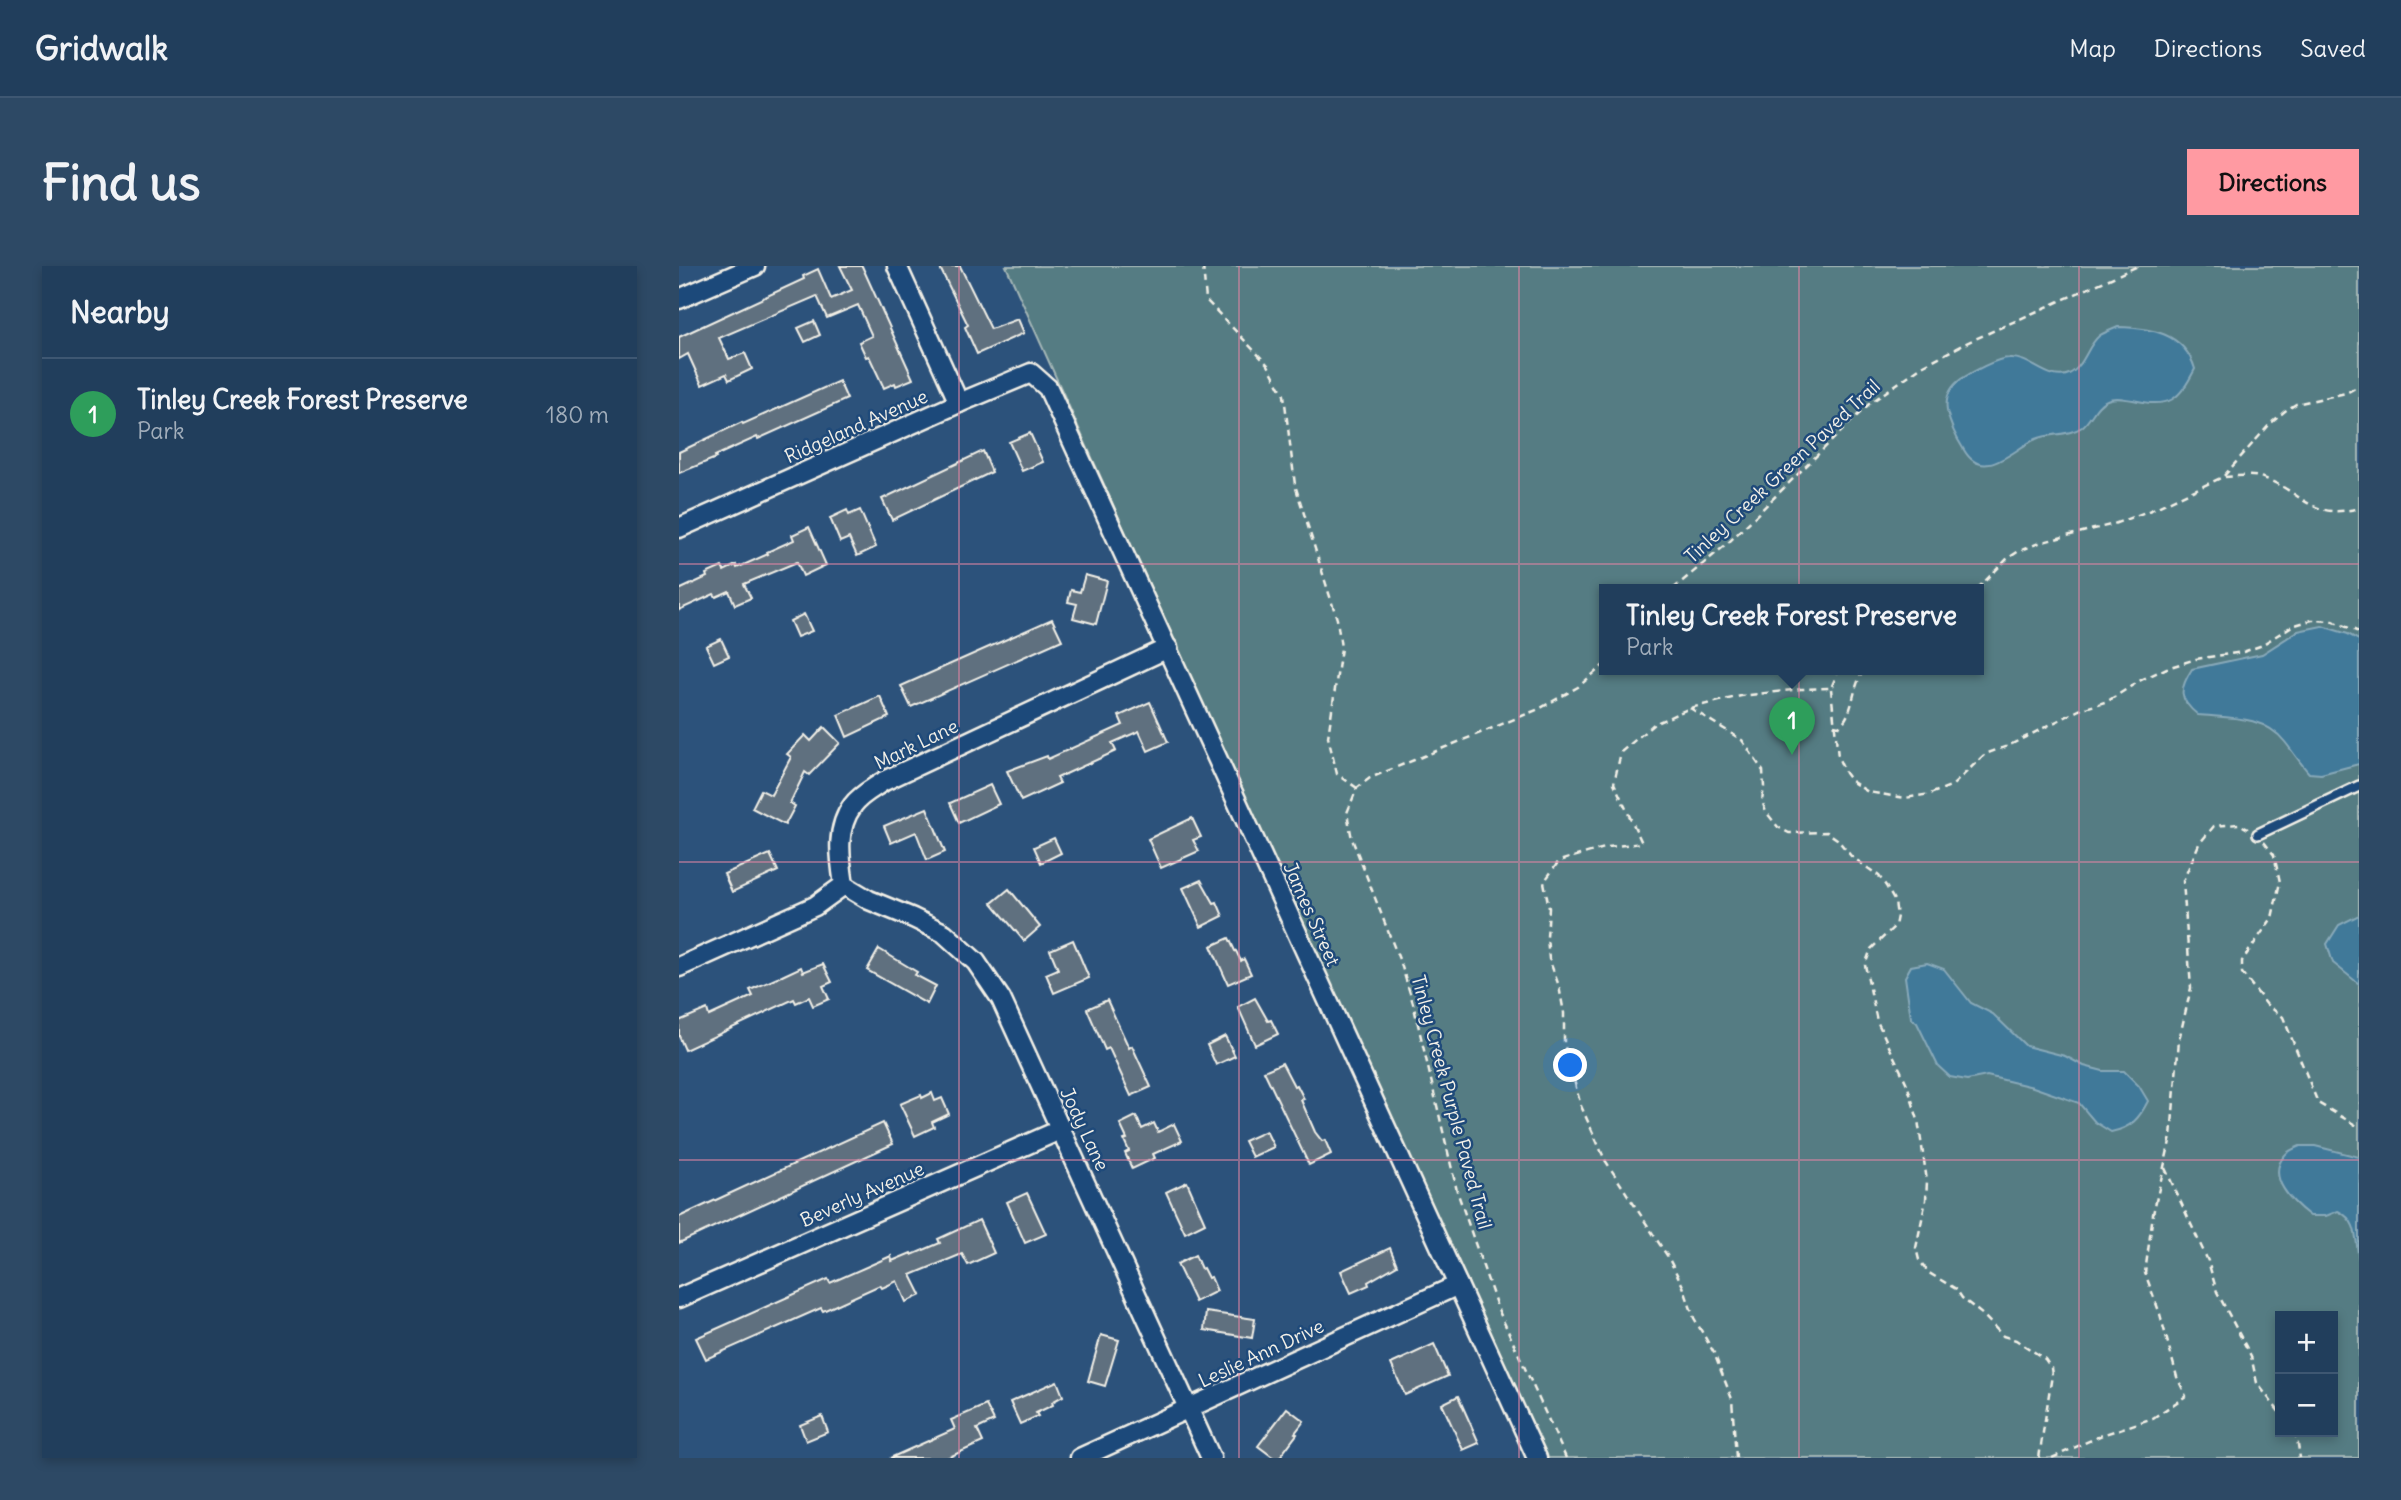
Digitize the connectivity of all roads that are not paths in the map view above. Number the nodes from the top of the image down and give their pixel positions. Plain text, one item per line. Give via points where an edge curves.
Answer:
1 (755, 266) edge
2 (897, 266) edge
3 (679, 299) edge
4 (1048, 388) joint
5 (959, 403) junction
6 (679, 528) edge
7 (1168, 648) junction
8 (2359, 786) edge
9 (2257, 834) road end
10 (844, 885) junction
11 (679, 968) edge
12 (1062, 1129) junction
13 (1458, 1285) junction
14 (679, 1298) edge
15 (1189, 1409) junction
16 (1080, 1458) edge
17 (1211, 1458) edge
18 (1537, 1458) edge

1 - 3 street
2 - 5 street
4 - 5 street, Ridgeland Avenue via 1031,373
4 - 7 street, James Street
5 - 6 street, Ridgeland Avenue
7 - 10 street, Mark Lane via 884,781 854,804 842,826 839,851
7 - 13 street, James Street
8 - 9 lane
10 - 11 street via 815,906
10 - 12 street, Jody Lane via 944,933 976,962 1001,999
12 - 14 street, Beverly Avenue
12 - 15 street, Jody Lane
13 - 15 street, Leslie Ann Drive
13 - 18 street, James Street
15 - 16 street, Leslie Ann Drive
15 - 17 street, Jody Lane

